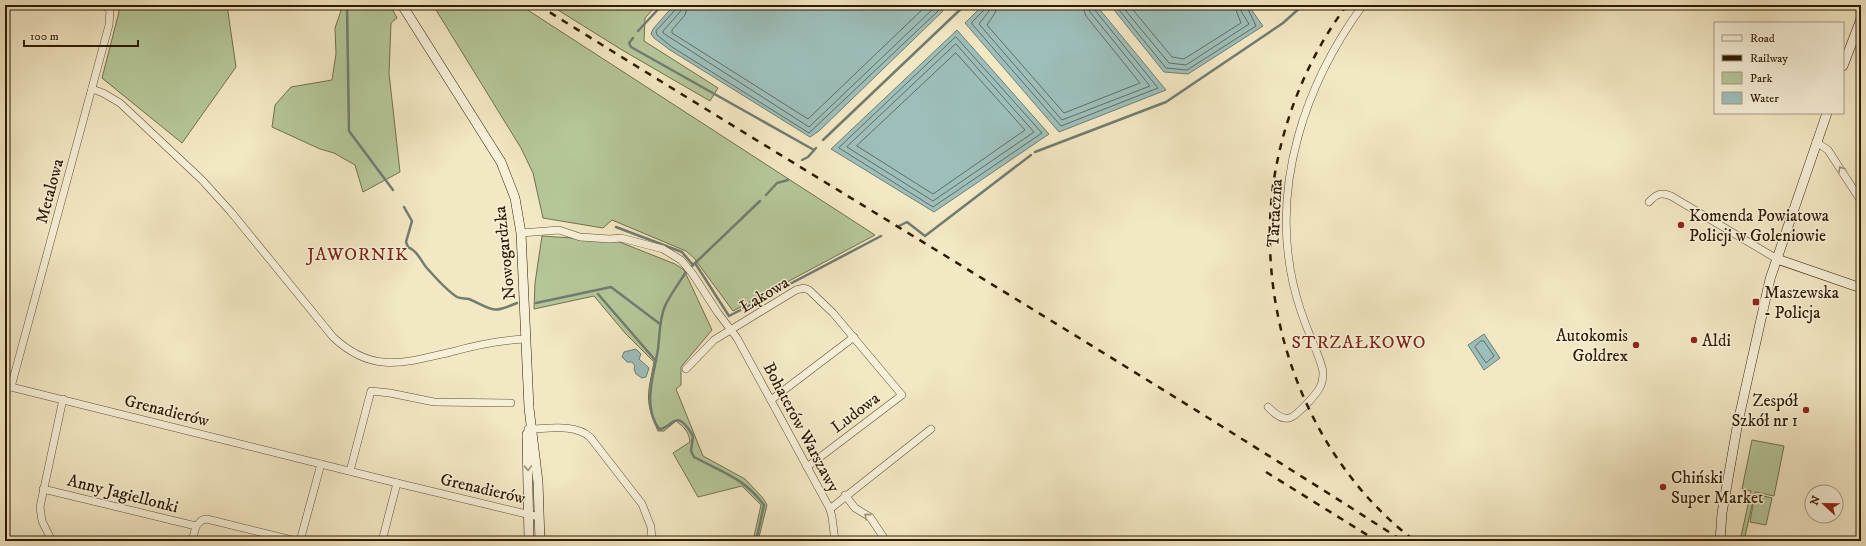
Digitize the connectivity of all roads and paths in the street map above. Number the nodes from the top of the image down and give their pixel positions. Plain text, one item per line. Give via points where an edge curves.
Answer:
1 (104, 5) edge
2 (402, 5) edge
3 (1363, 5) edge
4 (1861, 19) edge
5 (1844, 63) edge
6 (92, 89) junction
7 (1826, 114) edge
8 (1816, 142) junction
9 (1861, 201) edge
10 (1649, 202) dead end
11 (521, 233) junction
12 (1777, 259) junction
13 (1861, 288) edge
14 (732, 330) junction
15 (854, 337) junction
16 (526, 338) junction
17 (686, 369) dead end
18 (8, 387) edge
19 (63, 400) junction
20 (771, 400) junction
21 (511, 404) dead end
22 (1268, 407) dead end
23 (530, 429) junction
24 (931, 429) dead end
25 (321, 464) junction
26 (807, 467) junction
27 (350, 472) junction
28 (397, 483) junction
29 (43, 489) junction
30 (845, 495) junction
31 (830, 509) junction
32 (529, 515) junction
33 (539, 517) junction
34 (196, 526) junction
35 (52, 541) edge
36 (192, 541) edge
37 (296, 541) edge
38 (300, 541) edge
39 (382, 541) edge
40 (529, 541) edge
41 (540, 541) edge
42 (652, 541) edge
43 (835, 541) edge
44 (886, 541) edge
45 (1720, 541) edge

1 - 6 street, Metalowa via 109,8 111,15
2 - 11 street, Nowogardzka via 501,162 515,198
3 - 22 street, Tartaczna via 1335,47 1319,79 1294,153 1290,181 1286,219 1287,254 1294,286 1322,366 1323,380 1315,394 1290,418 1282,418
4 - 5 street
6 - 16 street via 120,103 202,180 333,337 349,351 375,362 399,364 486,343
6 - 18 street, Metalowa
7 - 8 street
9 -> 8 street via 1828,150
8 - 12 street
10 - 12 street via 1660,194 1671,196
11 - 14 street, Bohaterów Warszawy via 560,230 580,237 621,238 663,249 681,260
11 - 16 street, Nowogardzka
12 - 13 street
12 - 45 street via 1756,338 1738,422 1722,514
14 - 15 street, Łąkowa via 796,290 804,288 824,304
14 - 17 street, Łąkowa via 714,340
14 - 20 street, Bohaterów Warszawy
15 - 20 street
15 - 26 street, Ludowa via 902,395
16 - 23 street, Nowogardzka
18 - 19 street, Grenadierów
19 - 25 street, Grenadierów
19 - 29 street
20 - 26 street, Bohaterów Warszawy
21 - 27 street via 434,402 371,391
23 -> 32 street, Nowogardzka
23 - 33 street, Nowogardzka via 538,482
23 - 42 street via 573,429 590,437 642,504 649,520
24 - 30 street
25 - 27 street, Grenadierów
25 - 38 street
26 - 31 street, Bohaterów Warszawy
27 - 28 street, Grenadierów
28 - 32 street, Grenadierów
28 - 39 street
29 - 34 street, Anny Jagiellonki
29 - 35 street via 40,513
30 - 31 street
44 -> 30 street via 870,517 855,508
31 - 43 street, Bohaterów Warszawy
32 - 33 street, Grenadierów
32 - 40 street, Nowogardzka
33 - 41 street, Nowogardzka
34 - 36 street, Anny Jagiellonki
34 - 37 street, Anny Jagiellonki via 207,519

